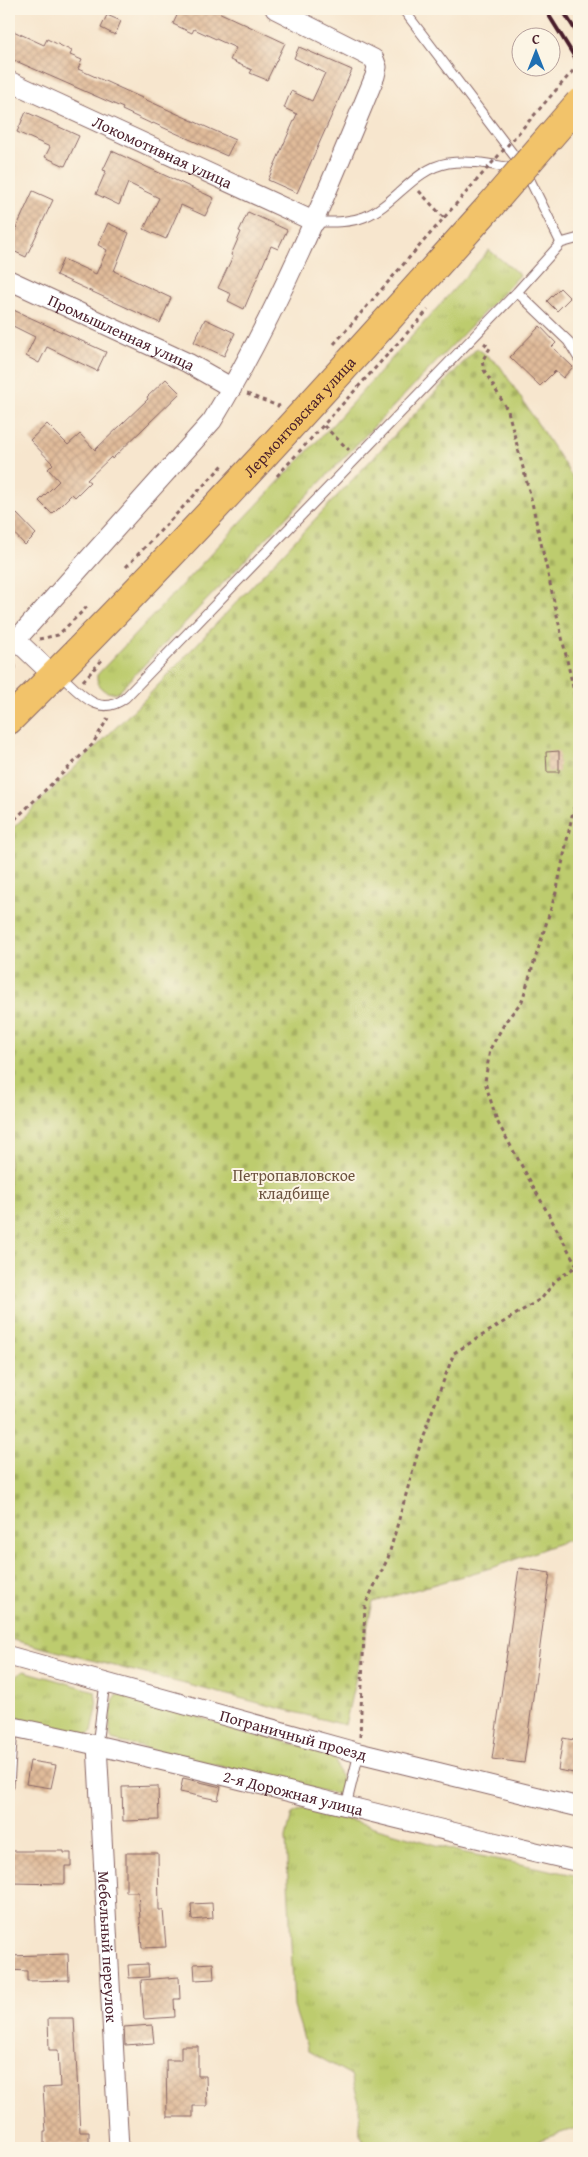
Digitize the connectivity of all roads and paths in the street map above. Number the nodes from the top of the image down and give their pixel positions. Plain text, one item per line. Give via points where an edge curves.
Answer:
1 (275, 9) edge
2 (402, 9) edge
3 (579, 64) edge
4 (9, 81) edge
5 (579, 103) edge
6 (525, 170) junction
7 (410, 181) junction
8 (444, 218) junction
9 (315, 222) junction
10 (579, 238) edge
11 (561, 243) junction
12 (9, 280) edge
13 (518, 292) junction
14 (476, 335) junction
15 (331, 346) dead end
16 (579, 359) edge
17 (232, 388) junction
18 (285, 399) dead end
19 (278, 406) junction
20 (272, 413) dead end
21 (324, 426) dead end
22 (357, 458) junction
23 (225, 463) dead end
24 (125, 568) dead end
25 (92, 603) dead end
26 (13, 636) edge
27 (56, 674) junction
28 (115, 706) junction
29 (579, 714) edge
30 (9, 720) edge
31 (579, 792) edge
32 (572, 811) junction
33 (579, 814) edge
34 (9, 825) edge
35 (9, 1658) edge
36 (105, 1683) junction
37 (11, 1726) edge
38 (97, 1745) junction
39 (359, 1753) junction
40 (9, 1785) edge
41 (346, 1806) junction
42 (579, 1807) edge
43 (579, 1862) edge
44 (119, 2148) edge

1 - 9 street via 374,59 377,67
2 - 6 lane
3 - 8 path, bridge
4 - 9 street, Локомотивная улица
5 - 27 main road, Лермонтовская улица, bridge via 301,415
6 - 7 lane via 447,163
6 - 11 lane
7 - 8 path
7 - 9 lane via 366,216 343,223
8 - 15 path
9 - 17 street
10 - 11 lane
11 - 13 lane
12 - 17 street, Промышленная улица via 188,362
13 - 14 lane
13 - 16 lane via 568,341
14 - 22 lane
14 - 29 path via 490,348 482,361 484,370 508,411 532,498
17 - 19 path
17 - 26 street via 212,421
18 - 19 path
19 - 20 path
21 - 22 path
22 - 28 lane
23 - 24 path
25 - 26 path via 58,635 46,639
26 - 27 street
27 - 28 lane via 92,703
27 - 30 main road, Лермонтовская улица
28 - 34 path via 92,745
31 - 32 path
32 - 33 path
32 - 39 path via 557,889 522,1001 490,1049 485,1082 497,1121 577,1266 556,1280 542,1298 454,1352 422,1438 388,1558 365,1605
35 - 36 street, Пограничный проезд
36 - 38 lane
36 - 39 street, Пограничный проезд
37 - 38 street, 2-я Дорожная улица
37 - 40 lane
38 - 41 street, 2-я Дорожная улица
38 - 44 street, Мебельный переулок
39 - 41 lane
39 - 42 street, Пограничный проезд
41 - 43 street, 2-я Дорожная улица

